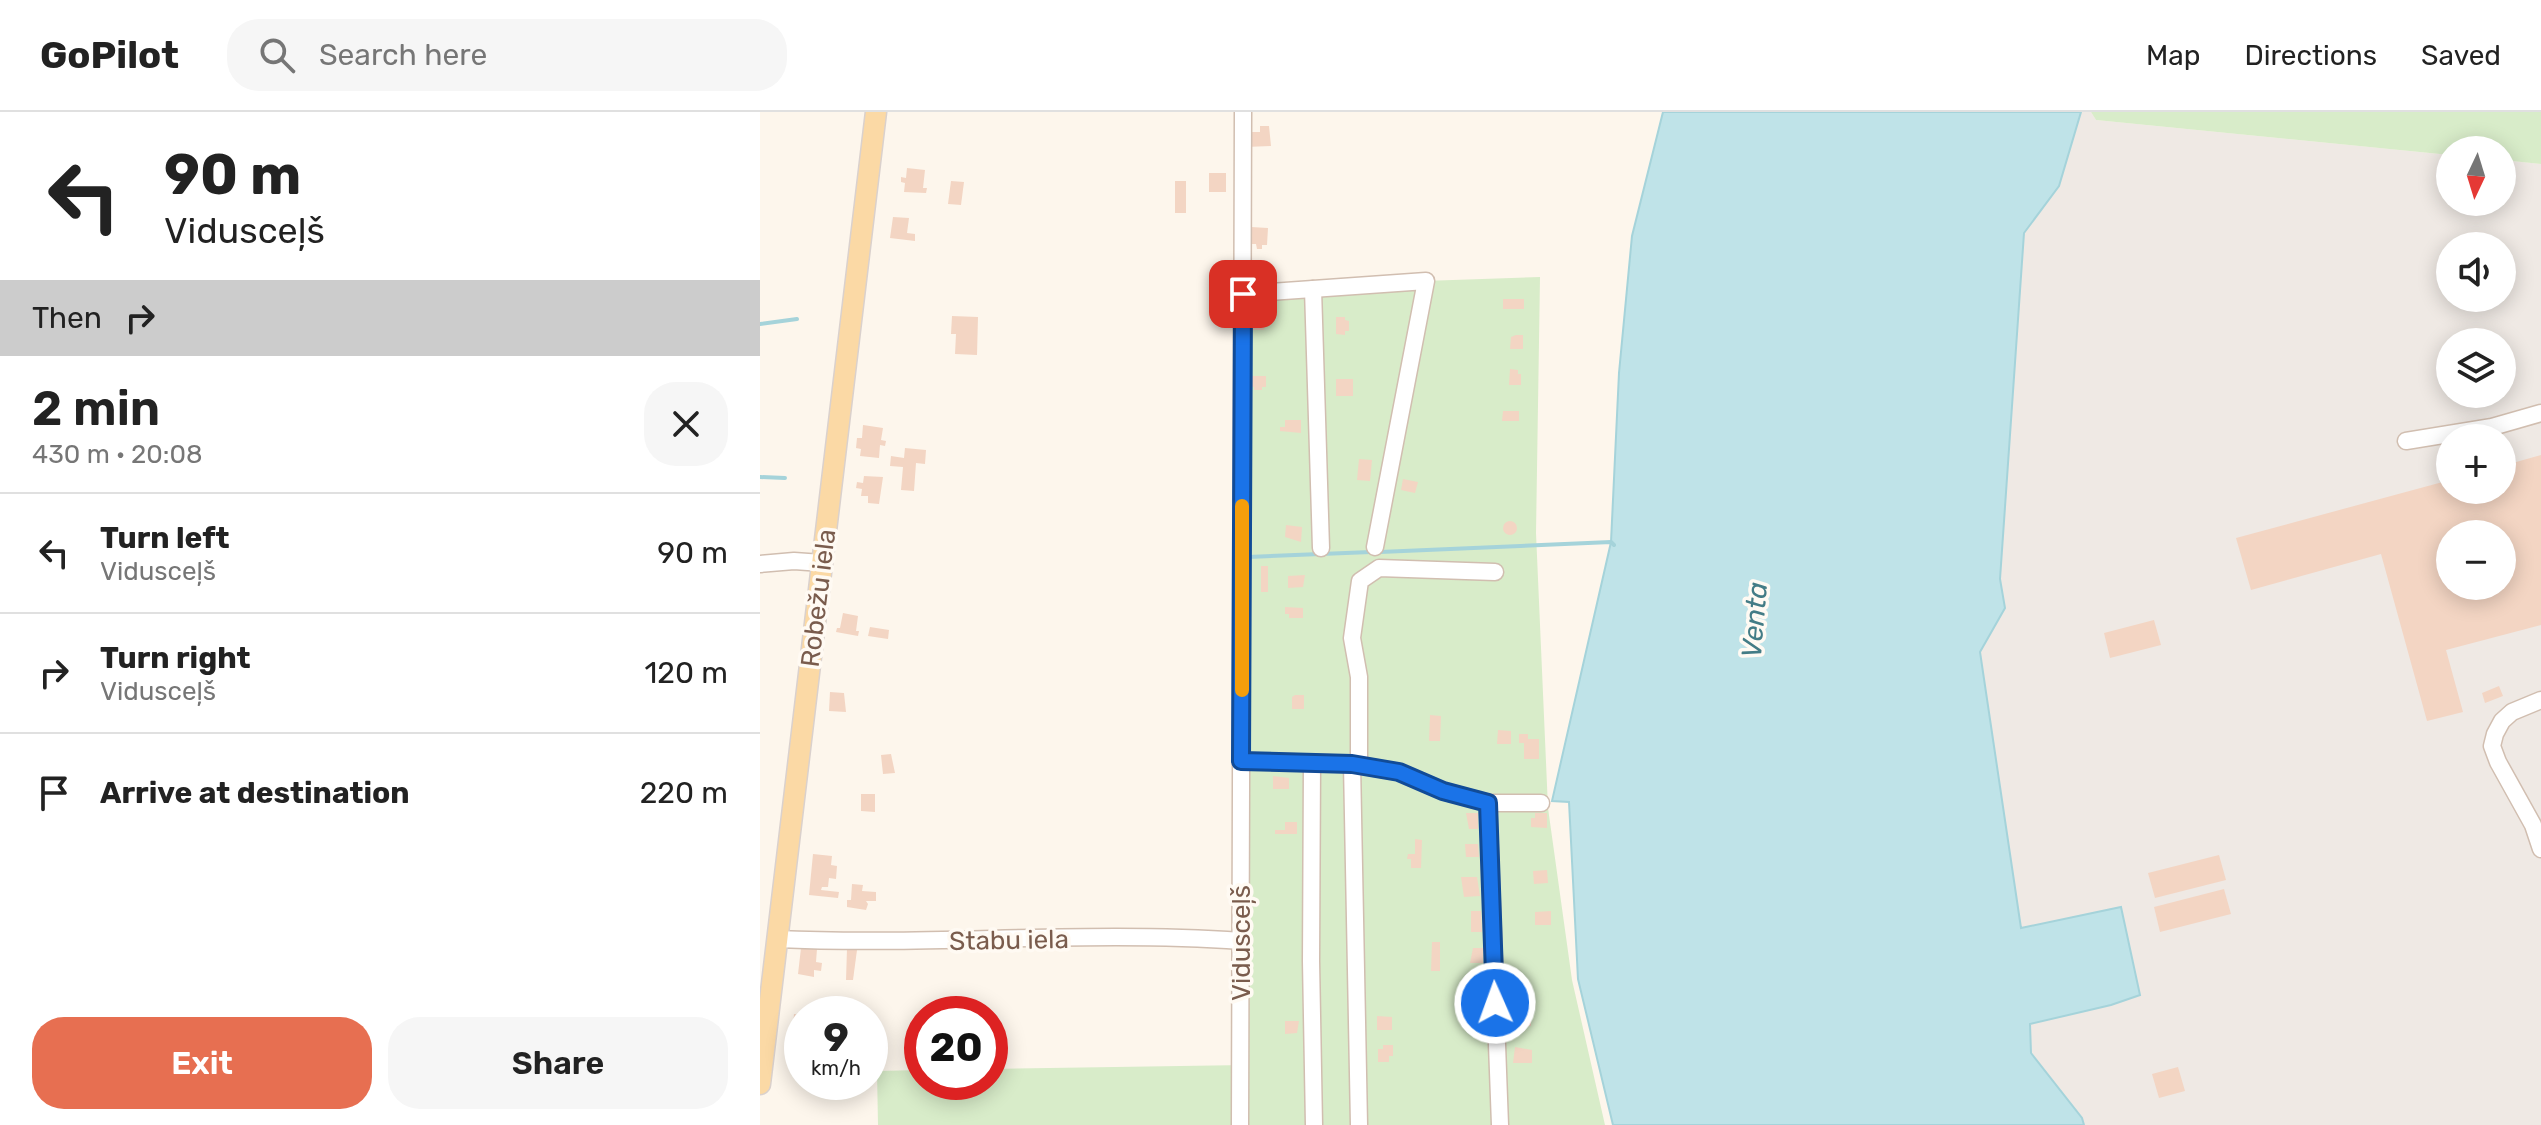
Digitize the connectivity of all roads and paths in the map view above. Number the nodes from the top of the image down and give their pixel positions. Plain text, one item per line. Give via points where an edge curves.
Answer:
1 (876, 112) edge
2 (1243, 112) edge
3 (1313, 289) junction
4 (1243, 294) junction
5 (2541, 413) edge
6 (2406, 441) dead end
7 (1375, 547) dead end
8 (1321, 548) dead end
9 (822, 563) junction
10 (760, 564) edge
11 (1495, 572) dead end
12 (2541, 700) edge
13 (1241, 761) junction
14 (1312, 763) junction
15 (1356, 764) junction
16 (1488, 803) junction
17 (1541, 803) dead end
18 (2541, 849) edge
19 (777, 939) junction
20 (1241, 941) junction
21 (760, 1084) edge
22 (1240, 1125) edge
23 (1314, 1125) edge
24 (1359, 1125) edge
25 (1500, 1125) edge

1 - 9 main road, Robežu iela
2 - 4 street, Vidusceļš
3 - 4 street
3 - 7 street via 1426,281
3 - 8 street
4 - 13 street, Vidusceļš
5 - 6 street
9 - 10 street
9 - 19 main road, Robežu iela
11 - 15 street via 1379,568 1360,581 1352,638 1359,677
12 - 18 street via 2502,721 2492,746
13 - 14 street
13 - 20 street, Vidusceļš
14 - 15 street
14 - 23 street
15 - 16 street via 1399,772
15 - 24 street
16 - 17 street
16 - 25 street
19 - 20 street, Stabu iela
19 - 21 main road, Robežu iela
20 - 22 street, Vidusceļš

